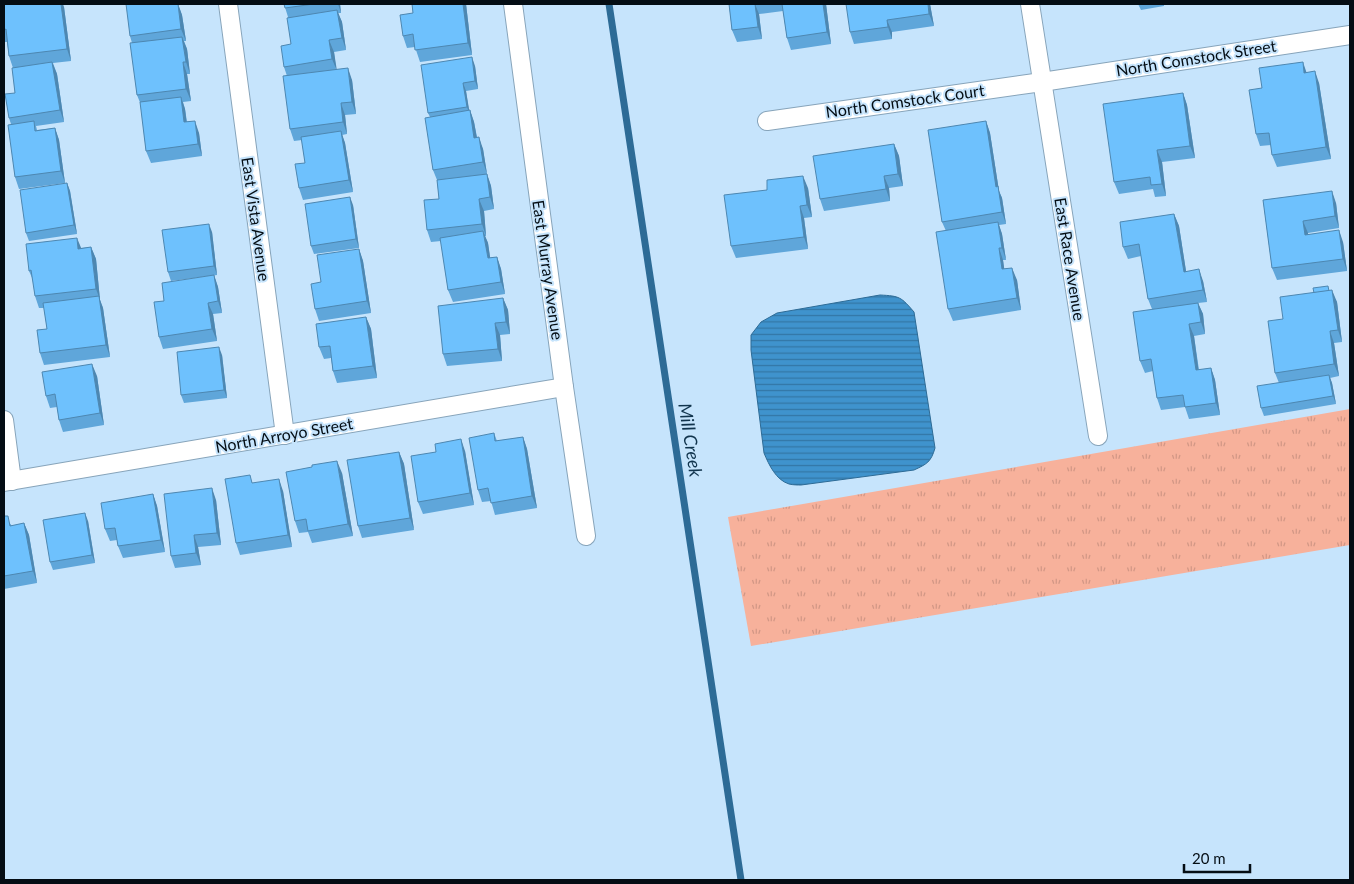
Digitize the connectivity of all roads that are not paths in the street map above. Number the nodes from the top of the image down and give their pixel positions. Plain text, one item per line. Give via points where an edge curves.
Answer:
1 (228, 4) edge
2 (513, 4) edge
3 (1030, 4) edge
4 (1350, 35) edge
5 (1042, 82) junction
6 (767, 121) dead end
7 (564, 387) junction
8 (4, 420) edge
9 (285, 435) junction
10 (1098, 436) dead end
11 (8, 481) edge
12 (586, 536) dead end

1 - 9 street, East Vista Avenue
2 - 7 street, East Murray Avenue
3 - 5 street, East Race Avenue
4 - 5 street, North Comstock Street
5 - 6 street, North Comstock Court
5 - 10 street, East Race Avenue
7 - 9 street, North Arroyo Street
7 - 12 street, East Murray Avenue
8 - 11 street
9 - 11 street, North Arroyo Street

